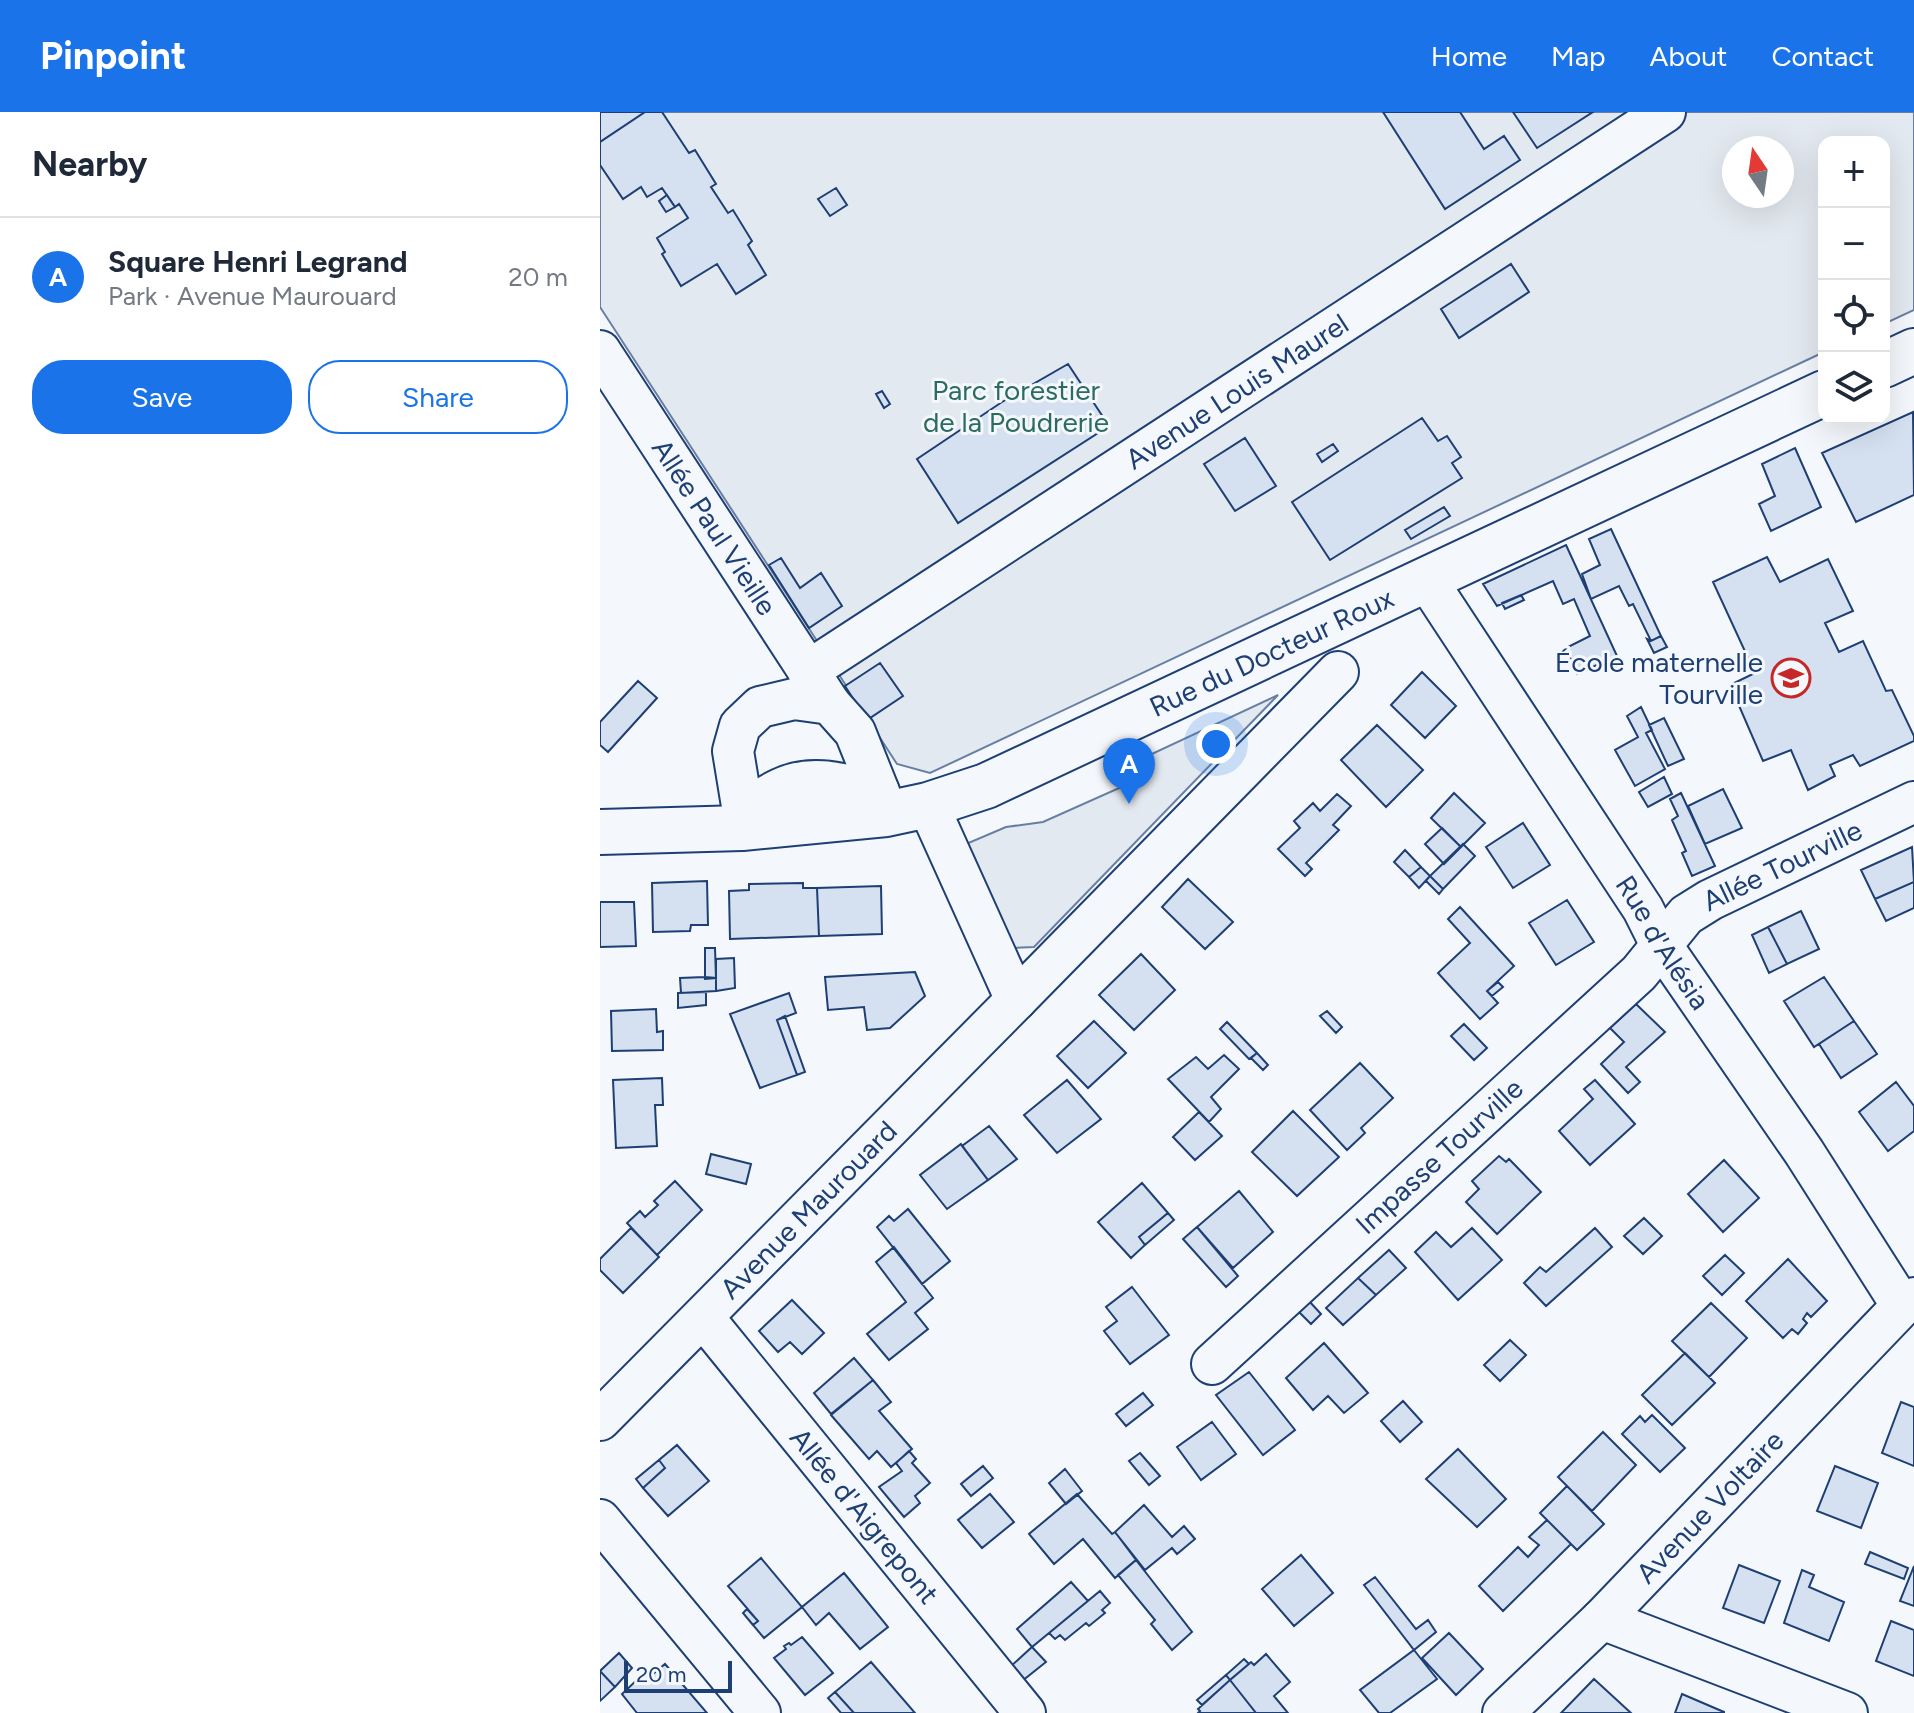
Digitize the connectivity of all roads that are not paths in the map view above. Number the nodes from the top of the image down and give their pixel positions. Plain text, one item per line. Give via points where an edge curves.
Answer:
1 (1665, 112) edge
2 (600, 351) edge
3 (1914, 351) edge
4 (1890, 362) edge
5 (1818, 396) edge
6 (1426, 579) junction
7 (808, 671) junction
8 (1338, 672) dead end
9 (830, 704) junction
10 (1914, 802) edge
11 (883, 803) junction
12 (928, 805) junction
13 (742, 820) junction
14 (600, 832) edge
15 (1660, 943) junction
16 (1016, 1000) junction
17 (1908, 1302) edge
18 (703, 1317) junction
19 (1212, 1364) dead end
20 (600, 1420) edge
21 (600, 1520) edge
22 (1602, 1619) junction
23 (760, 1713) edge
24 (1025, 1713) edge
25 (1503, 1713) edge
26 (1847, 1713) edge

1 - 7 street, Avenue Louis Maurel
2 - 7 street, Allée Paul Vieille
3 - 4 main road
5 - 6 main road, Rue du Docteur Roux
6 - 12 main road, Rue du Docteur Roux via 986,786
6 - 15 street, Rue d'Alésia via 1643,909
7 - 9 street, Allée Paul Vieille
8 - 16 street, Avenue Maurouard
9 - 11 street, Allée Paul Vieille via 855,732
9 - 13 street via 794,699 760,707 740,726 733,751
10 - 15 street, Allée Tourville via 1710,900 1686,915
11 - 12 main road, Rue du Docteur Roux
11 - 13 main road, Rue du Docteur Roux
12 - 16 street
13 - 14 main road, Rue du Docteur Roux
15 - 17 street, Rue d'Alésia
15 - 19 street, Impasse Tourville via 1639,973
16 - 18 street, Avenue Maurouard
17 - 22 street, Avenue Voltaire
18 - 20 street, Avenue Maurouard
18 - 24 street, Allée d'Aigrepont
21 - 23 street
22 - 25 street, Avenue Voltaire
22 - 26 street

